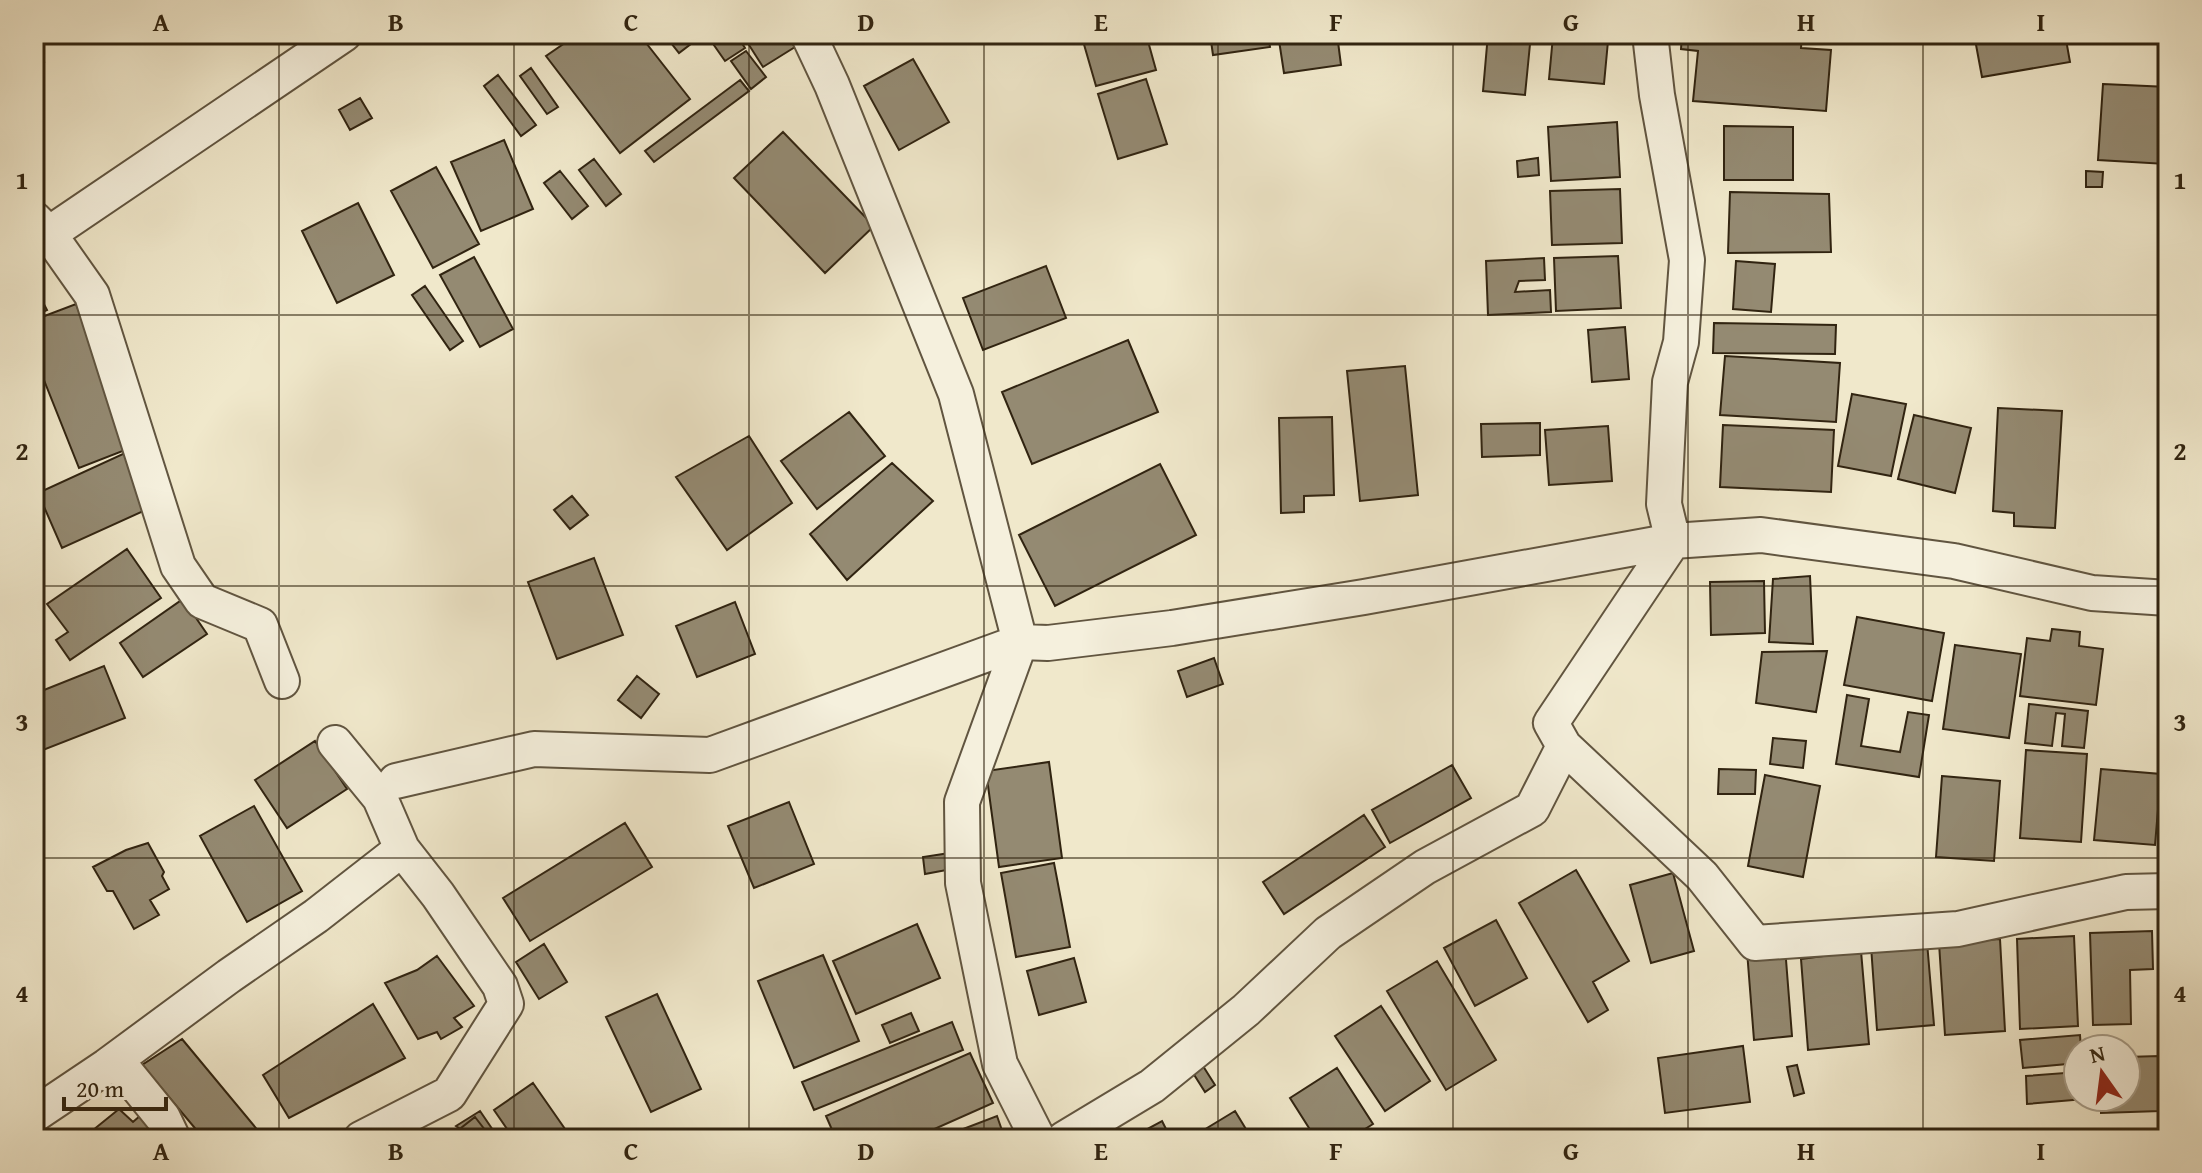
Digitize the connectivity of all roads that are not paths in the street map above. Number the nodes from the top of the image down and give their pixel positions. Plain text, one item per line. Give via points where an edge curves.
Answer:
1 (344, 34) edge
2 (808, 34) edge
3 (1650, 34) edge
4 (39, 232) edge
5 (1673, 541) junction
6 (2168, 598) edge
7 (1020, 642) junction
8 (282, 681) dead end
9 (335, 743) dead end
10 (1564, 746) junction
11 (396, 781) dead end
12 (402, 849) junction
13 (2168, 891) edge
14 (116, 1060) junction
15 (34, 1115) edge
16 (173, 1139) edge
17 (361, 1139) edge
18 (1038, 1139) edge
19 (1064, 1139) edge

1 - 4 street
2 - 7 street via 956,394
3 - 5 street via 1687,260 1681,342 1670,382 1664,504
4 - 8 street via 92,295 178,566 202,601 260,625
5 - 6 street via 1761,535 1954,561 2092,593
5 - 7 street via 1172,628
5 - 10 street via 1551,723
7 - 11 street via 710,755 534,749
7 - 18 street via 962,802 963,883 1000,1064
9 - 12 street via 380,798
10 - 13 street via 1702,876 1755,943 1958,929 2126,892
10 - 19 street via 1532,809 1425,867 1328,933 1246,1010 1152,1086
12 - 14 street
12 - 17 street via 500,986 506,1004 449,1094
14 - 15 street
14 - 16 street via 163,1118

